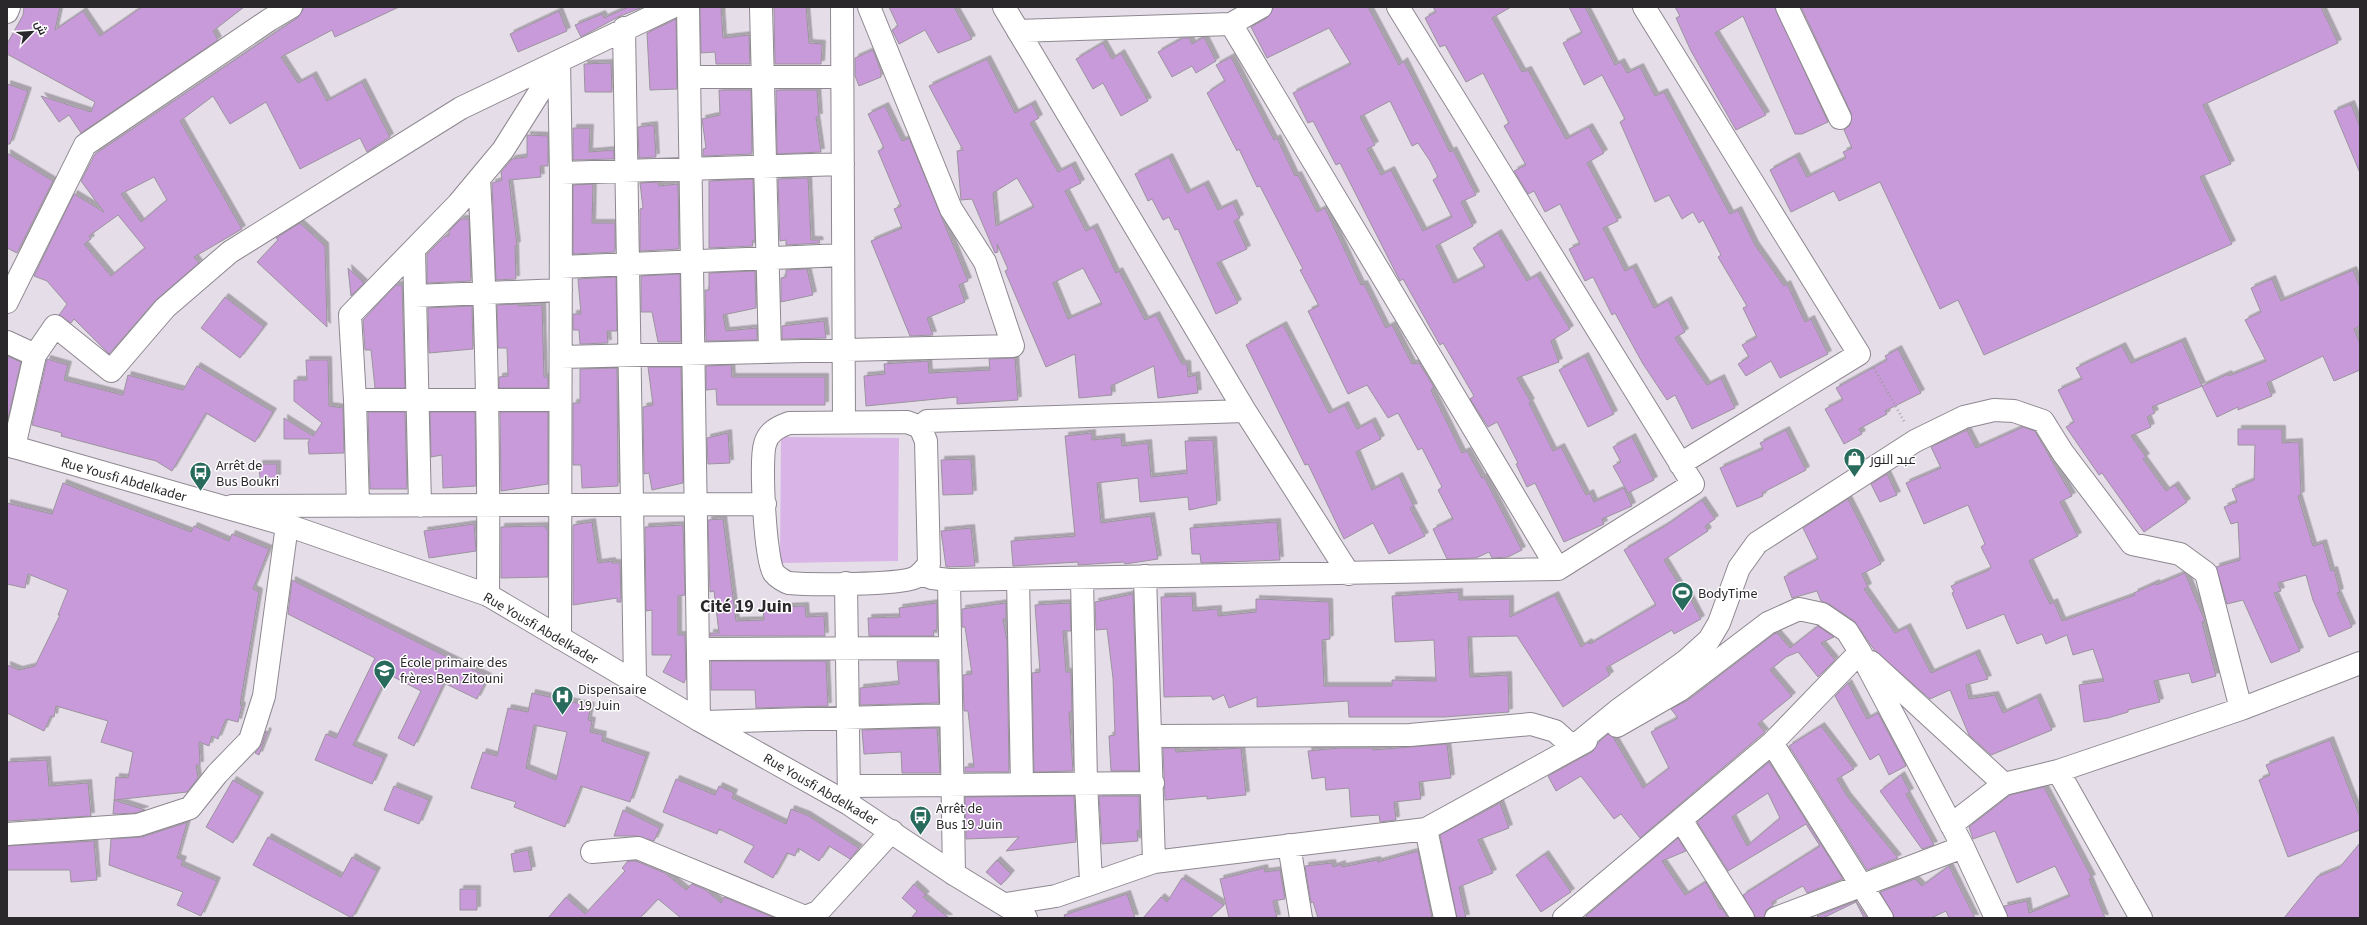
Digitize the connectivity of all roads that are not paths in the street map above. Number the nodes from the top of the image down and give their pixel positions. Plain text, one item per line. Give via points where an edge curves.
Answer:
1 (9, 7) edge
2 (291, 7) edge
3 (672, 7) edge
4 (688, 7) edge
5 (761, 7) edge
6 (842, 7) edge
7 (870, 7) edge
8 (1004, 7) edge
9 (1261, 7) edge
10 (1398, 7) edge
11 (1644, 7) edge
12 (1787, 7) edge
13 (7, 12) edge
14 (1232, 24) junction
15 (624, 28) junction
16 (1018, 31) junction
17 (559, 61) junction
18 (689, 77) junction
19 (763, 77) junction
20 (842, 77) junction
21 (1840, 118) dead end
22 (842, 164) junction
23 (765, 166) junction
24 (691, 169) junction
25 (626, 171) junction
26 (561, 173) junction
27 (478, 179) junction
28 (414, 250) junction
29 (843, 255) junction
30 (767, 258) junction
31 (692, 262) junction
32 (628, 264) junction
33 (561, 267) junction
34 (561, 290) junction
35 (486, 293) junction
36 (415, 296) junction
37 (7, 302) edge
38 (7, 342) edge
39 (843, 350) junction
40 (770, 352) junction
41 (694, 354) junction
42 (35, 355) junction
43 (629, 355) junction
44 (561, 357) junction
45 (417, 399) junction
46 (487, 399) junction
47 (355, 400) junction
48 (560, 400) junction
49 (1245, 411) junction
50 (844, 422) junction
51 (920, 427) junction
52 (10, 446) edge
53 (1680, 464) junction
54 (696, 504) junction
55 (765, 504) junction
56 (489, 505) junction
57 (560, 505) junction
58 (632, 505) junction
59 (222, 506) junction
60 (358, 506) junction
61 (420, 506) junction
62 (287, 525) junction
63 (1558, 570) junction
64 (922, 574) junction
65 (1349, 574) junction
66 (1145, 576) junction
67 (1082, 578) junction
68 (1018, 579) junction
69 (949, 580) junction
70 (846, 583) junction
71 (488, 595) junction
72 (560, 638) junction
73 (950, 648) junction
74 (698, 649) junction
75 (847, 649) junction
76 (1860, 652) junction
77 (2360, 663) edge
78 (635, 682) junction
79 (2241, 709) junction
80 (951, 715) junction
81 (848, 717) junction
82 (702, 721) junction
83 (1152, 736) junction
84 (1772, 742) junction
85 (1573, 747) junction
86 (2058, 771) junction
87 (1086, 783) junction
88 (1152, 783) junction
89 (1022, 784) junction
90 (2004, 784) junction
91 (952, 785) junction
92 (849, 795) junction
93 (1681, 820) junction
94 (1951, 824) junction
95 (1426, 828) junction
96 (892, 831) junction
97 (7, 834) edge
98 (1289, 845) junction
99 (1963, 846) junction
100 (592, 852) dead end
101 (1154, 862) junction
102 (954, 874) junction
103 (1091, 882) junction
104 (1861, 884) junction
105 (1006, 904) junction
106 (1026, 918) edge
107 (1301, 918) edge
108 (1445, 918) edge
109 (1564, 918) edge
110 (1743, 918) edge
111 (1776, 918) edge
112 (1882, 918) edge
113 (1996, 918) edge
114 (2141, 918) edge

1 - 13 street
2 - 37 street via 85,145
3 - 15 street
4 - 18 street
5 - 19 street
6 - 20 street
7 - 39 street via 951,209 985,262 1013,346
8 - 16 street
9 - 14 street
10 - 53 street
11 - 53 street via 1859,354
12 - 21 street
14 - 16 street
14 - 63 street
15 - 17 street
15 - 25 street
16 - 49 street
17 - 26 street
17 - 27 street via 503,150
17 - 42 street via 461,108 230,252 165,308 111,371 55,326
18 - 19 street
18 - 24 street
19 - 20 street
19 - 23 street
20 - 22 street
22 - 23 street
22 - 29 street
23 - 24 street
23 - 30 street
24 - 25 street
24 - 31 street
25 - 26 street
25 - 32 street
26 - 33 street
27 - 28 street
27 - 35 street
28 - 36 street
28 - 47 street via 350,315
29 - 30 street
29 - 39 street
30 - 31 street
30 - 40 street
31 - 32 street
31 - 41 street
32 - 33 street
32 - 43 street
33 - 34 street
34 - 35 street
34 - 44 street
35 - 36 street
35 - 46 street
36 - 45 street
38 - 42 street
39 - 40 street
39 - 50 street
40 - 41 street
41 - 43 street
41 - 54 street
42 - 52 street
43 - 44 street
43 - 58 street
44 - 48 street
45 - 46 street
45 - 47 street
45 - 61 street
46 - 48 street
46 - 56 street
47 - 60 street
48 - 57 street
49 - 51 street via 927,421
49 - 65 street
50 - 51 street via 907,422
50 - 55 street via 789,423 770,434 764,445
51 - 64 street via 926,441 929,564
52 - 59 street, Rue Yousfi Abdelkader
53 - 63 street via 1693,484
54 - 55 street
54 - 58 street
54 - 74 street
55 - 70 street via 768,556 775,575 788,583
56 - 57 street
56 - 61 street
56 - 71 street
57 - 58 street
57 - 72 street
58 - 78 street
59 - 60 street
59 - 62 street, Rue Yousfi Abdelkader
60 - 61 street
62 - 71 street, Rue Yousfi Abdelkader
62 - 97 street via 264,696 250,740 217,774 190,808 138,825
63 - 65 street
64 - 69 street
64 - 70 street via 904,581
65 - 66 street
66 - 67 street
66 - 83 street
67 - 68 street
67 - 87 street
68 - 69 street
68 - 89 street
69 - 73 street
70 - 75 street
71 - 72 street, Rue Yousfi Abdelkader
72 - 78 street, Rue Yousfi Abdelkader
73 - 75 street
73 - 80 street
74 - 75 street
74 - 82 street
75 - 81 street
76 - 84 street
76 - 85 street via 1847,631 1822,614 1799,609 1768,623 1680,690 1613,728
76 - 90 street
76 - 94 street
77 - 79 street
78 - 82 street, Rue Yousfi Abdelkader
79 - 85 street via 2206,573 2180,554 2132,544 2063,453 2043,421 2014,411 1994,410 1964,417 1915,441 1757,543 1739,568 1719,623 1709,640 1687,660
79 - 86 street
80 - 81 street
80 - 91 street
81 - 82 street
81 - 92 street
82 - 92 street, Rue Yousfi Abdelkader
83 - 85 street via 1410,734 1531,724 1555,731
83 - 88 street
84 - 93 street
84 - 104 street
85 - 95 street
86 - 90 street
86 - 114 street
87 - 88 street
87 - 89 street
87 - 103 street
88 - 101 street
89 - 91 street
90 - 94 street
91 - 92 street
91 - 102 street
92 - 96 street, Rue Yousfi Abdelkader
93 - 109 street
93 - 110 street
94 - 99 street
95 - 98 street
95 - 108 street
96 - 100 street via 818,912 805,917 638,848
96 - 102 street, Rue Yousfi Abdelkader
98 - 101 street
98 - 107 street
99 - 104 street
99 - 113 street
101 - 103 street
102 - 105 street, Rue Yousfi Abdelkader
103 - 105 street via 1056,896
104 - 111 street
104 - 112 street
105 - 106 street, Rue Yousfi Abdelkader

